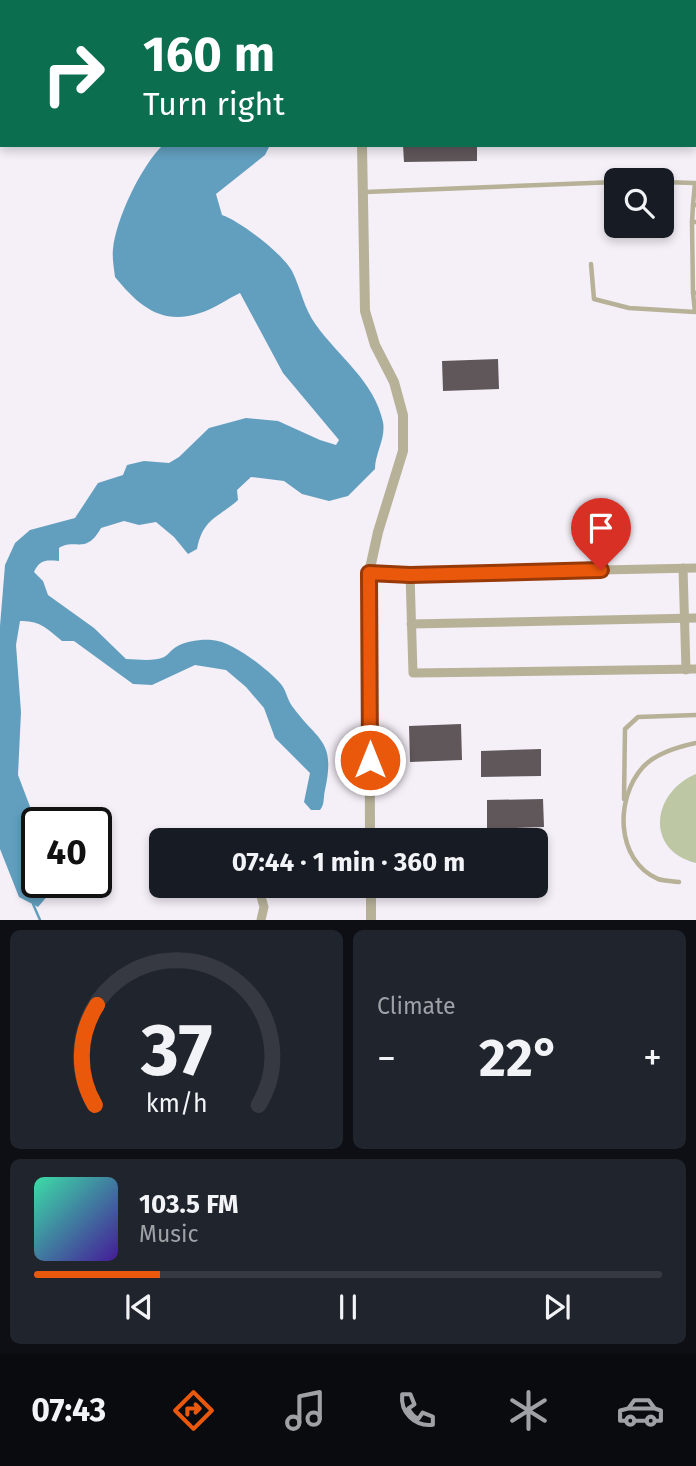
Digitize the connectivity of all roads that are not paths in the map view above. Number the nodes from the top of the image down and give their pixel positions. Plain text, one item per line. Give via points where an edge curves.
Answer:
1 (362, 147) edge
2 (674, 182) edge
3 (604, 183) edge
4 (695, 183) edge
5 (363, 192) junction
6 (694, 205) edge
7 (694, 222) edge
8 (591, 264) dead end
9 (694, 293) edge
10 (683, 568) junction
11 (696, 568) edge
12 (369, 573) junction
13 (410, 575) junction
14 (684, 618) junction
15 (696, 618) edge
16 (411, 624) junction
17 (691, 669) edge
18 (696, 715) edge
19 (696, 743) edge
20 (624, 807) junction
21 (370, 828) edge
22 (679, 882) dead end
23 (261, 898) edge
24 (371, 898) edge
25 (261, 920) edge
26 (371, 920) edge

1 - 5 street
2 - 4 lane
3 - 5 lane
4 - 6 lane
5 - 12 street via 365,312 403,415 403,451
6 - 7 lane
7 - 9 lane
8 - 9 lane via 594,299 629,308 695,312
10 - 11 street
10 - 13 street
10 - 14 street
12 - 13 street
12 - 21 street
13 - 16 street
14 - 15 street
14 - 16 street
14 - 17 street
16 - 17 street via 413,673
18 - 20 lane via 638,717 625,729
19 - 20 lane via 667,751 644,766
20 - 22 lane via 625,838 638,864 660,880
23 - 25 street
24 - 26 street

